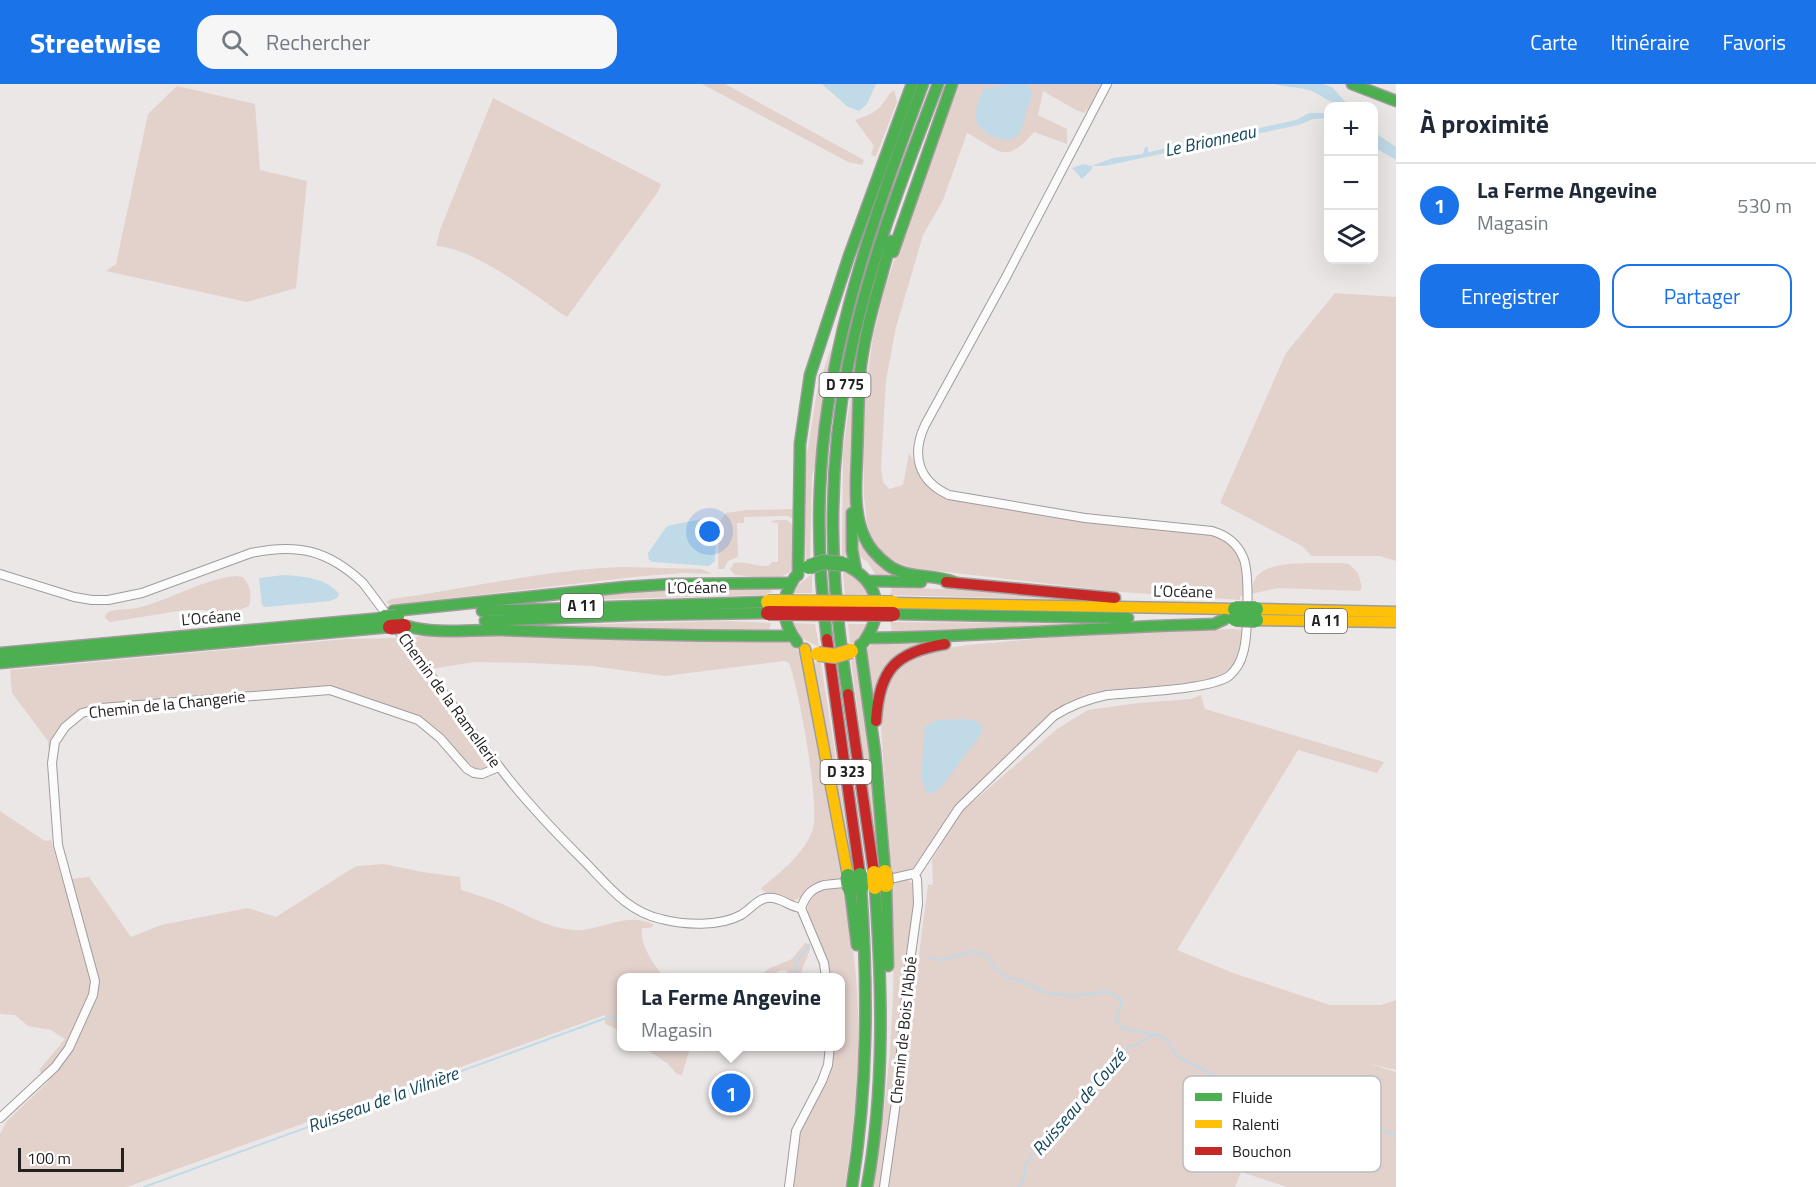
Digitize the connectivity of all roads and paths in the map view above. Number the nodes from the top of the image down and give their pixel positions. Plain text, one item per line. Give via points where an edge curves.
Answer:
1 (912, 84) edge
2 (923, 84) edge
3 (938, 84) edge
4 (952, 84) edge
5 (1107, 84) edge
6 (1352, 84) edge
7 (1396, 101) edge
8 (913, 152) junction
9 (858, 268) junction
10 (885, 270) junction
11 (801, 464) junction
12 (856, 480) junction
13 (850, 567) junction
14 (0, 574) edge
15 (799, 575) junction
16 (868, 581) junction
17 (954, 582) junction
18 (1203, 608) junction
19 (893, 609) junction
20 (1396, 612) edge
21 (1256, 614) junction
22 (1232, 616) junction
23 (395, 621) junction
24 (1396, 622) edge
25 (832, 628) junction
26 (991, 635) junction
27 (792, 636) junction
28 (860, 645) junction
29 (811, 651) junction
30 (0, 653) edge
31 (0, 663) edge
32 (875, 752) junction
33 (499, 767) junction
34 (914, 874) junction
35 (867, 881) junction
36 (801, 908) junction
37 (825, 973) edge
38 (875, 1025) junction
39 (830, 1051) edge
40 (0, 1118) edge
41 (789, 1187) edge
42 (852, 1187) edge
43 (867, 1187) edge
44 (884, 1187) edge

1 - 11 main road via 816,354 805,402
2 - 9 main road, D 775
3 - 8 main road, D 775
4 - 10 main road
5 - 34 street via 925,425 918,444 920,463 932,485 949,495 1085,518 1221,534 1234,543 1246,564 1243,654 1236,669 1209,685 1107,694 1054,716 959,808
6 - 7 main road
8 - 10 main road via 913,168
8 - 25 main road, D 775 via 871,272 843,398 835,466
9 - 11 main road via 844,292 818,376
9 - 25 main road, D 775 via 835,361 819,496 819,528
10 - 12 main road via 860,373
11 - 15 main road
12 - 13 main road
12 - 17 main road via 862,531 875,555 902,572
13 - 15 main road, bridge via 823,562
13 - 16 main road
14 - 33 street, Chemin de la Ramellerie via 74,597 108,600 142,593 251,553 283,548 315,552 341,564 363,583
15 - 23 main road via 625,587
15 - 27 main road via 785,598 783,610
16 - 17 main road
16 - 28 main road via 876,596 878,612 875,624
17 - 18 main road via 1190,602
18 - 19 main road, L’Océane / A 11
18 - 22 main road, L’Océane / A 11
19 - 22 main road, L’Océane / A 11
19 - 23 main road, L’Océane / A 11, bridge via 573,607
20 - 21 main road, L’Océane / A 11
21 - 22 main road, L’Océane / A 11, bridge
21 - 24 main road, L’Océane / A 11
22 - 26 main road via 1214,624
23 - 27 main road via 423,631
23 - 30 main road, L’Océane / A 11
23 - 31 main road, L’Océane / A 11
25 - 35 main road, D 323
26 - 28 main road
26 - 32 main road via 915,649 897,659 877,694
27 - 29 main road
28 - 29 main road, bridge via 835,656
28 - 32 main road
29 - 35 main road
32 - 35 main road
33 - 36 street, Chemin de la Ramellerie via 632,909 661,919 700,923 729,920 769,897
33 - 40 street, Chemin de la Changerie via 474,773 418,720 330,690 101,708 74,718 59,734 52,752 54,813 57,845 95,981 87,1010 69,1048
34 - 36 street via 824,885 808,893
34 - 44 street, Chemin de Bois l'Abbé via 918,904
35 - 38 main road, D 323
35 - 38 main road via 889,942 888,1003
36 - 37 street
38 - 42 main road, D 323
38 - 43 main road, D 323 via 878,1099
39 - 41 street via 822,1081 796,1131

